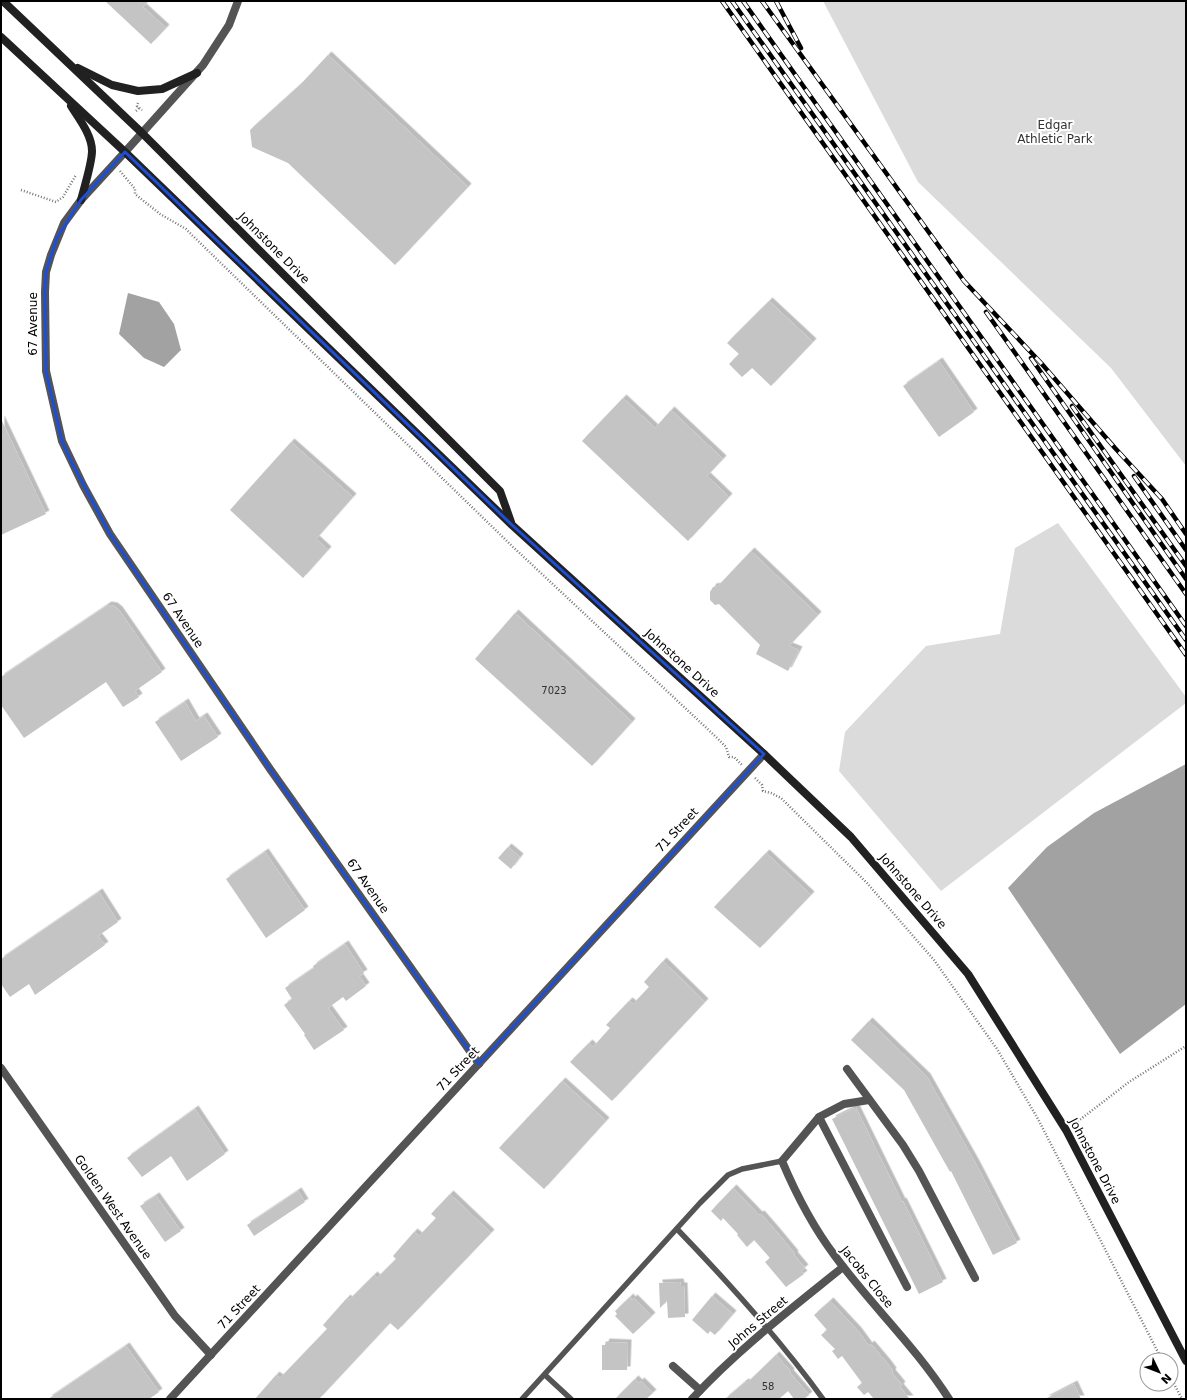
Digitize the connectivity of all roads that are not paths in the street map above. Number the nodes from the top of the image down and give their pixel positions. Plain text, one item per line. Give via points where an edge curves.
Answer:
1 (3, 1) edge
2 (238, 1) edge
3 (1, 37) edge
4 (71, 64) junction
5 (197, 73) junction
6 (65, 96) junction
7 (142, 133) junction
8 (125, 152) junction
9 (81, 200) junction
10 (512, 525) junction
11 (764, 754) junction
12 (479, 1064) junction
13 (1, 1068) edge
14 (847, 1069) dead end
15 (869, 1100) junction
16 (819, 1118) junction
17 (782, 1160) junction
18 (677, 1228) junction
19 (843, 1267) junction
20 (975, 1278) dead end
21 (907, 1287) dead end
22 (768, 1328) junction
23 (211, 1355) junction
24 (1186, 1361) edge
25 (673, 1366) dead end
26 (545, 1375) junction
27 (700, 1390) junction
28 (170, 1399) edge
29 (522, 1399) edge
30 (571, 1399) edge
31 (692, 1399) edge
32 (823, 1399) edge
33 (948, 1399) edge

1 - 4 main road, Johnstone Drive
2 - 5 street, 67 Avenue via 229,25
3 - 6 main road, Johnstone Drive
4 - 5 main road via 112,85 138,91 162,89
4 - 7 main road, Johnstone Drive
5 - 7 street, 67 Avenue
6 - 8 main road, Johnstone Drive
6 - 9 main road via 86,130 92,151
7 - 8 street, 67 Avenue
7 - 10 main road, Johnstone Drive via 500,491
8 - 9 street, 67 Avenue
8 - 10 main road, Johnstone Drive
9 - 12 street, 67 Avenue via 64,223 50,255 45,292 46,371 62,441 72,463 110,534 270,769
10 - 11 main road, Johnstone Drive
11 - 12 street, 71 Street
11 - 24 main road, Johnstone Drive via 851,837 968,974 1066,1130
12 - 23 street, 71 Street
13 - 23 street, Golden West Avenue via 175,1316
14 - 15 street
15 - 16 street via 844,1104
15 - 20 street via 919,1171
16 - 17 street
16 - 21 street
17 - 18 lane via 742,1169 728,1176
17 - 19 street, Jacobs Close via 816,1229
18 - 22 lane
18 - 26 lane
19 - 22 street, Johns Street
19 - 33 street, Jacobs Close via 930,1372
22 - 27 street, Johns Street
22 - 32 lane
23 - 28 street, 71 Street
25 - 27 street
26 - 29 lane
26 - 30 lane
27 - 31 street, Johns Street

